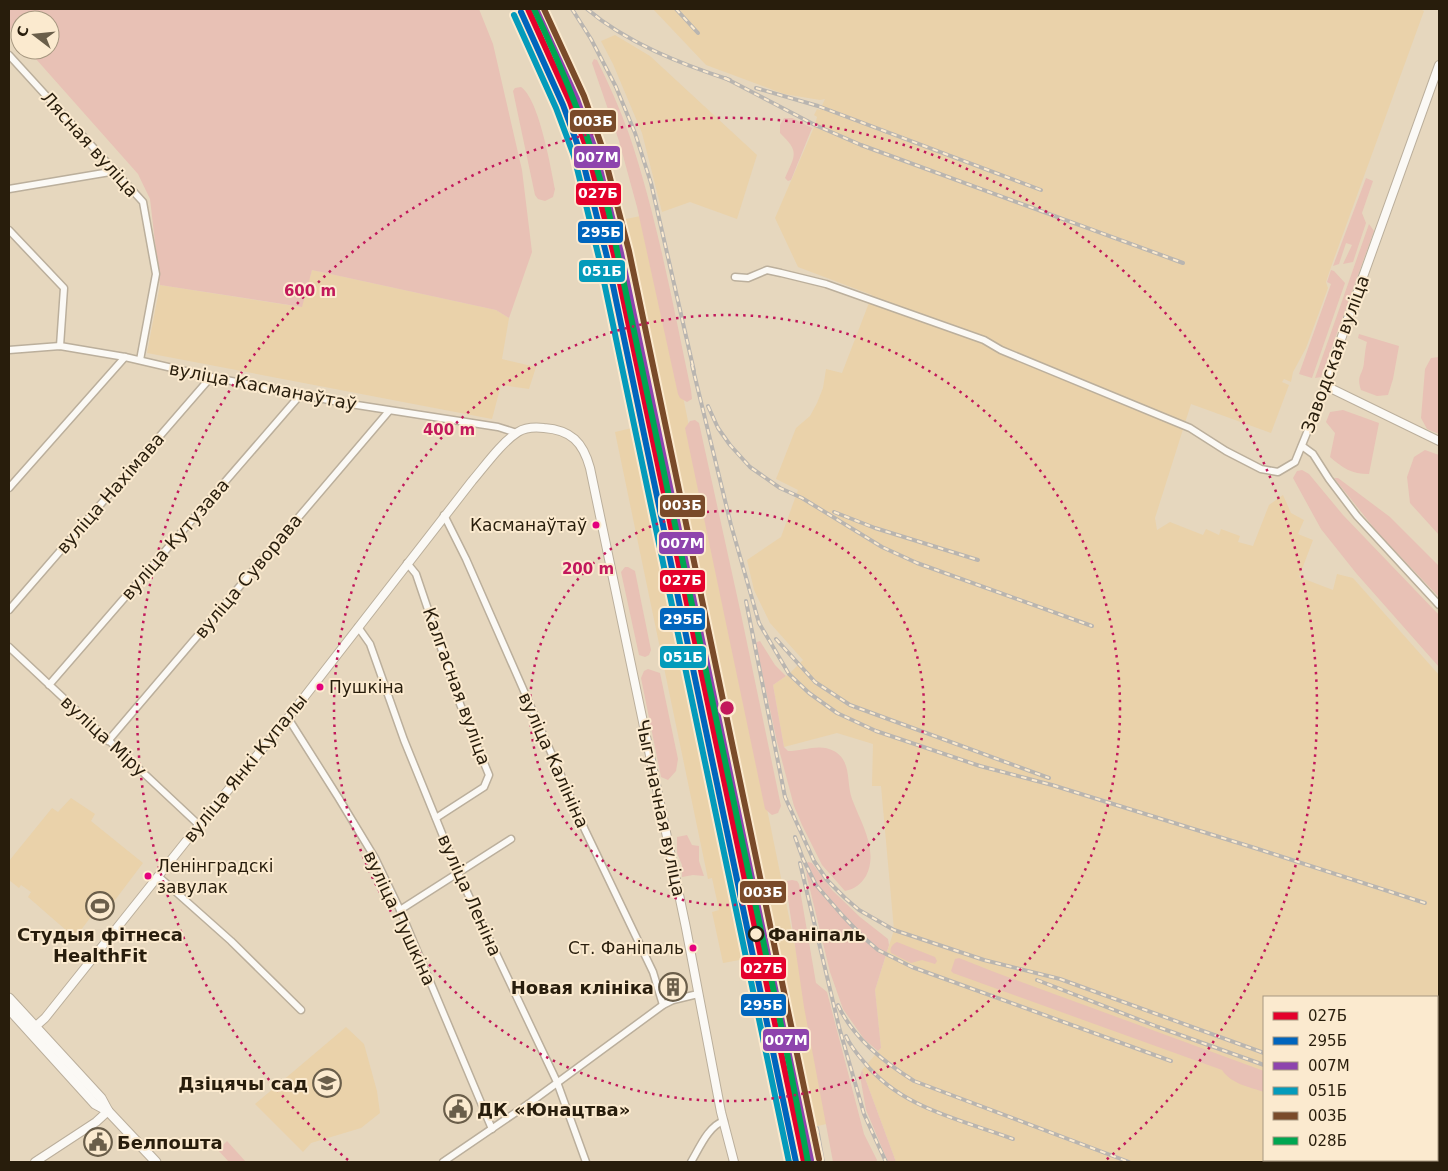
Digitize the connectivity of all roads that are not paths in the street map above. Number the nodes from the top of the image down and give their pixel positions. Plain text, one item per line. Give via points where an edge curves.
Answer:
1 (9, 56) edge
2 (1439, 65) edge
3 (116, 171) junction
4 (9, 189) edge
5 (9, 230) edge
6 (735, 277) dead end
7 (60, 346) junction
8 (9, 350) edge
9 (125, 357) junction
10 (140, 360) junction
11 (210, 377) junction
12 (1326, 386) junction
13 (301, 394) junction
14 (388, 411) junction
15 (518, 432) junction
16 (1439, 441) edge
17 (1302, 446) junction
18 (9, 486) edge
19 (444, 515) junction
20 (407, 563) junction
21 (1439, 605) edge
22 (9, 610) edge
23 (358, 626) junction
24 (9, 647) edge
25 (49, 685) junction
26 (288, 718) junction
27 (108, 741) junction
28 (436, 818) junction
29 (199, 825) junction
30 (511, 839) dead end
31 (458, 873) junction
32 (158, 876) junction
33 (400, 910) junction
34 (698, 994) junction
35 (9, 998) edge
36 (663, 1005) junction
37 (9, 1010) edge
38 (301, 1010) dead end
39 (32, 1028) junction
40 (557, 1082) junction
41 (108, 1111) junction
42 (724, 1122) junction
43 (492, 1129) junction
44 (35, 1162) edge
45 (156, 1162) edge
46 (443, 1162) edge
47 (586, 1162) edge
48 (691, 1162) edge
49 (734, 1162) edge

1 - 3 street, Лясная вуліца
2 - 12 street, Заводская вуліца
3 - 4 street
3 - 10 street, Лясная вуліца via 143,202 156,274
5 - 7 street via 64,288
6 - 17 street via 748,278 767,270 826,284 984,340 1001,350 1190,428 1261,469 1278,472 1294,462
7 - 8 street, вуліца Касманаўтаў
7 - 9 street, вуліца Касманаўтаў
9 - 10 street, вуліца Касманаўтаў
9 - 18 street
10 - 11 street, вуліца Касманаўтаў
11 - 13 street, вуліца Касманаўтаў
11 - 22 street, вуліца Нахімава
12 - 16 street
12 - 17 street, Заводская вуліца
13 - 14 street, вуліца Касманаўтаў
13 - 25 street, вуліца Кутузава
14 - 15 street, вуліца Касманаўтаў
14 - 27 street, вуліца Суворава
15 - 19 street, вуліца Янкі Купалы
15 - 34 street, Чыгуначная вуліца via 536,427 561,430 577,440 586,455
17 - 21 street, Заводская вуліца via 1313,454 1357,516
19 - 20 street, вуліца Янкі Купалы
19 - 36 street, вуліца Калініна via 653,972
20 - 23 street, вуліца Янкі Купалы
20 - 28 street, Калгасная вуліца via 416,574 460,704 489,775 484,787
23 - 26 street, вуліца Янкі Купалы
23 - 28 street, вуліца Леніна via 370,644
24 - 25 street, вуліца Міру
25 - 27 street, вуліца Міру
26 - 29 street, вуліца Янкі Купалы
26 - 33 street, вуліца Пушкіна via 375,858
27 - 29 street, вуліца Міру
28 - 31 street, вуліца Леніна
29 - 32 street, вуліца Янкі Купалы
30 - 31 street
31 - 33 street
31 - 40 street, вуліца Леніна
32 - 38 street
32 - 39 street, вуліца Янкі Купалы via 45,1018
33 - 43 street, вуліца Пушкіна
34 - 36 street
34 - 42 street, Чыгуначная вуліца
35 - 39 main road
36 - 40 street
37 - 39 main road
39 - 41 main road via 101,1098
40 - 43 street
40 - 47 street, вуліца Леніна
41 - 44 street
41 - 45 main road
42 - 48 street via 710,1132
42 - 49 street, Чыгуначная вуліца
43 - 46 street

